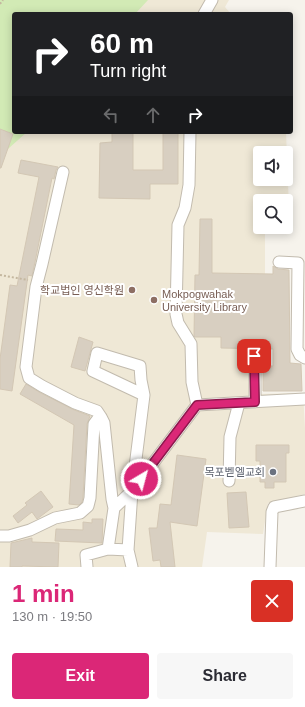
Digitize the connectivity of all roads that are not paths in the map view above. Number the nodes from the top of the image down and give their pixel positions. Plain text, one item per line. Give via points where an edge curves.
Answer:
1 (212, 0) edge
2 (205, 12) edge
3 (190, 134) edge
4 (63, 172) dead end
5 (279, 262) dead end
6 (254, 356) dead end
7 (305, 358) edge
8 (144, 395) junction
9 (305, 399) edge
10 (255, 402) junction
11 (239, 403) junction
12 (197, 405) junction
13 (101, 417) junction
14 (228, 481) dead end
15 (132, 492) junction
16 (305, 501) edge
17 (114, 508) junction
18 (0, 536) edge
19 (108, 549) junction
20 (128, 550) junction
21 (87, 567) edge
22 (132, 567) edge
23 (270, 567) edge

1 - 2 lane
3 - 12 lane via 189,185 185,208 178,225 176,314 178,323 191,344 192,382
4 - 13 lane via 37,282 26,367 29,378 75,403 97,411
5 - 7 lane via 298,263 297,349
6 - 10 lane
8 - 8 lane via 140,366 97,353 93,372
8 - 15 lane
9 - 10 lane
10 - 11 lane
11 - 12 lane
11 - 14 lane via 230,437
12 - 15 lane
13 - 17 lane via 104,423
13 - 18 lane via 94,424 88,506 80,513 55,518 30,530
15 - 17 lane
15 - 20 lane
16 - 23 lane via 274,507
17 - 19 lane
19 - 20 lane
19 - 21 lane via 86,555
20 - 22 lane

